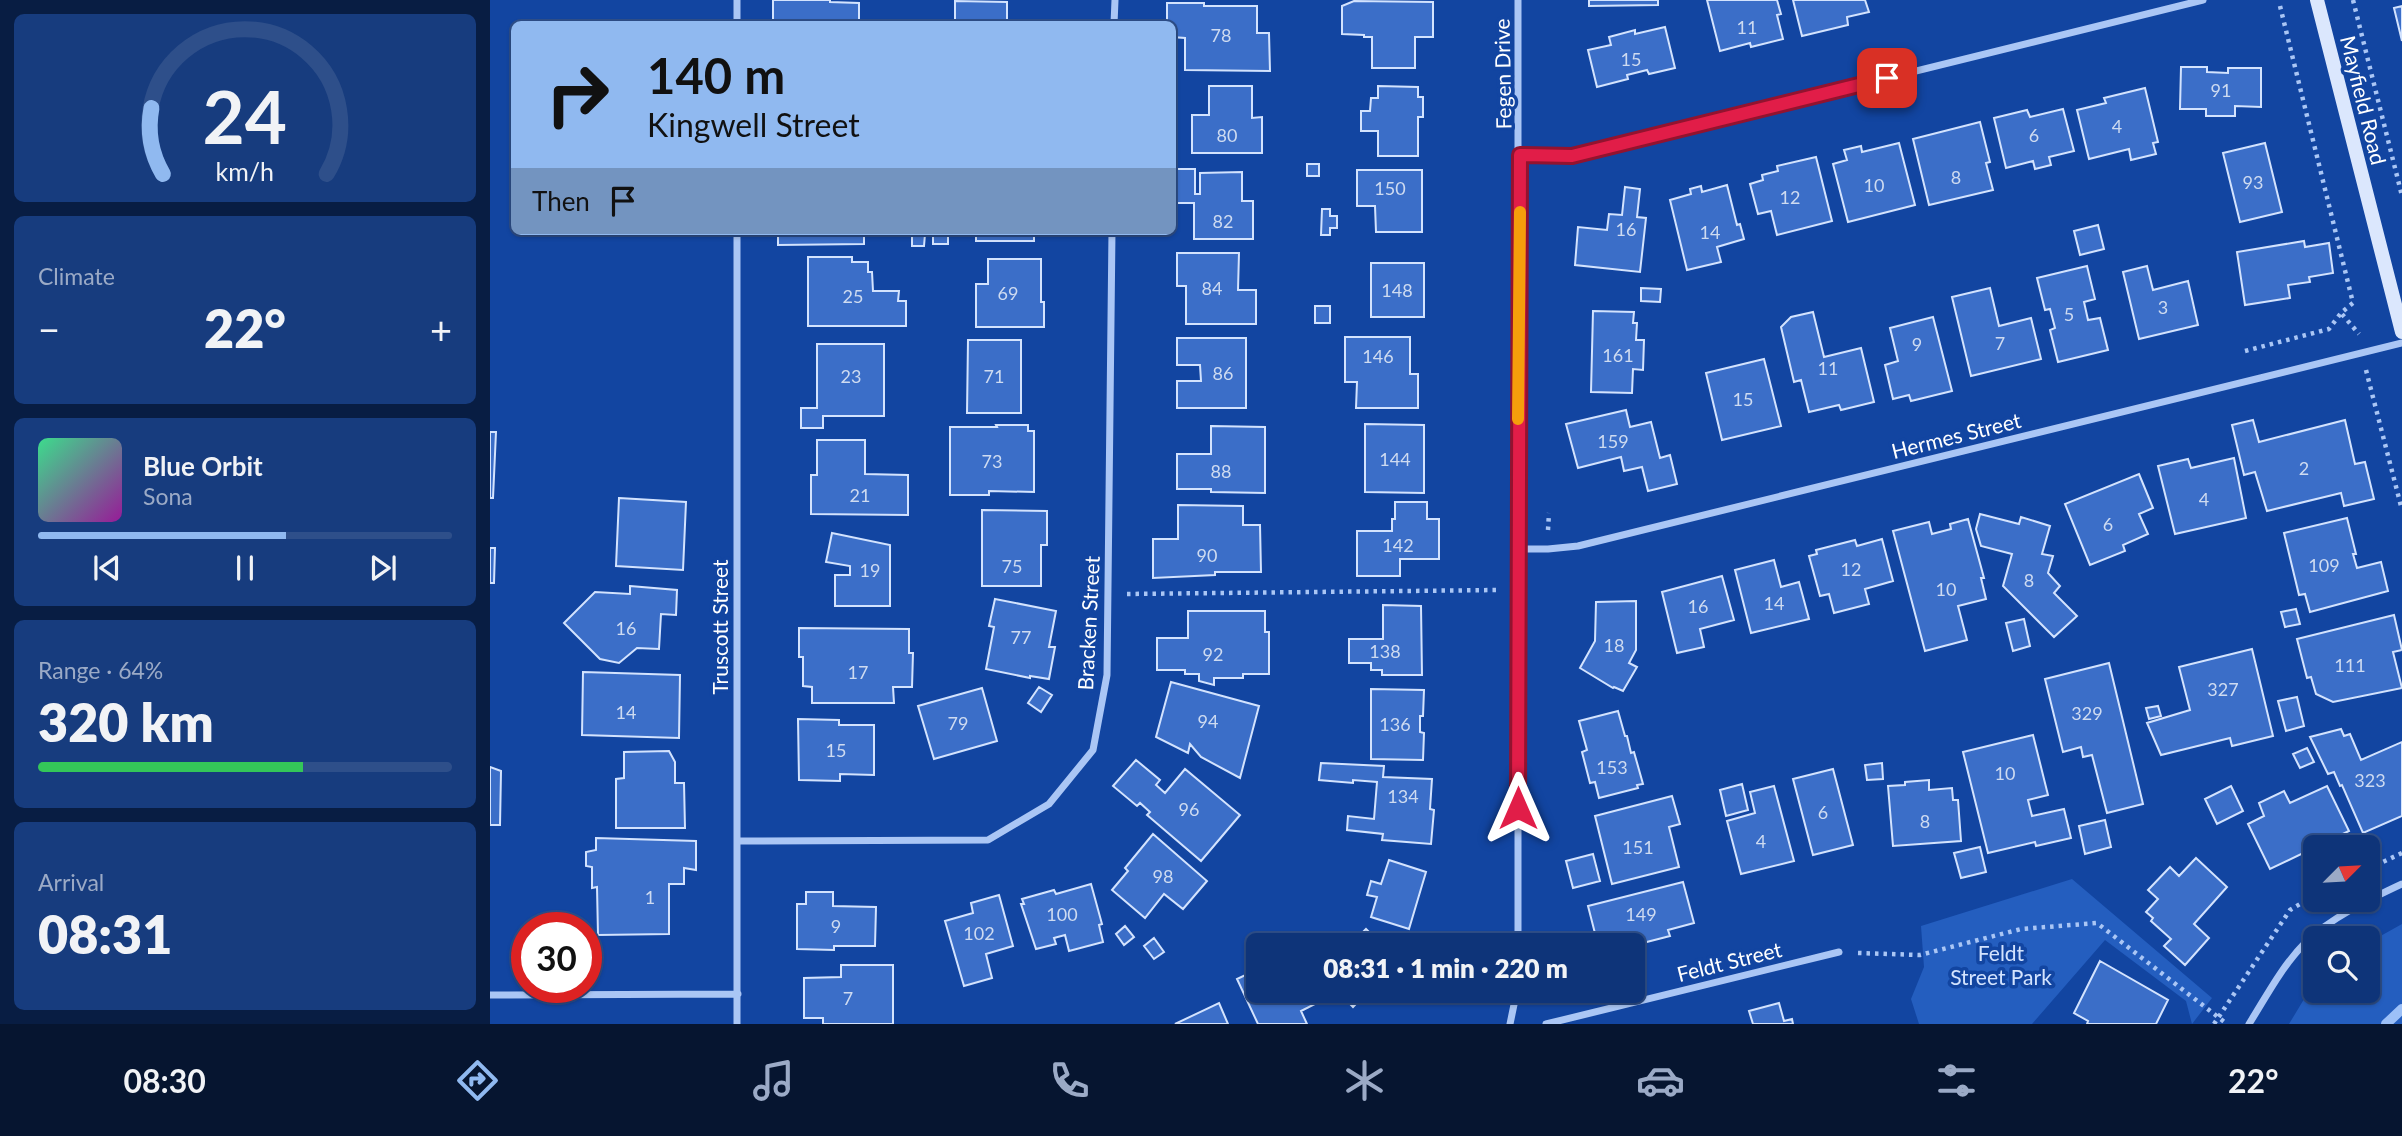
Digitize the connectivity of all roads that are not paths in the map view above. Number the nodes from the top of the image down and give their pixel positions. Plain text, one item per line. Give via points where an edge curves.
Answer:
1 (737, 0) edge
2 (1115, 0) edge
3 (1518, 0) edge
4 (2203, 0) edge
5 (2317, 0) edge
6 (737, 21) edge
7 (1114, 21) edge
8 (1520, 155) junction
9 (737, 235) edge
10 (1112, 235) edge
11 (2402, 332) edge
12 (2402, 343) edge
13 (1518, 549) junction
14 (737, 841) junction
15 (2402, 884) edge
16 (1518, 933) edge
17 (1839, 952) road end
18 (737, 994) junction
19 (490, 995) edge
20 (1514, 1003) edge
21 (737, 1024) edge
22 (1510, 1024) edge
23 (1546, 1024) edge
24 (2249, 1024) edge

1 - 6 street
2 - 7 street
3 - 8 street, Fegen Drive
4 - 8 street via 1572,156
5 - 11 street, Mayfield Road
8 - 13 street, Fegen Drive
9 - 14 street, Truscott Street
10 - 14 street, Bracken Street via 1107,675 1093,750 1049,804 988,840
12 - 13 street, Hermes Street via 1578,545
13 - 16 street, Fegen Drive
14 - 18 street, Truscott Street
15 - 24 street via 2337,919 2306,942
17 - 23 street, Feldt Street
18 - 19 street
18 - 21 street, Truscott Street
20 - 22 street

